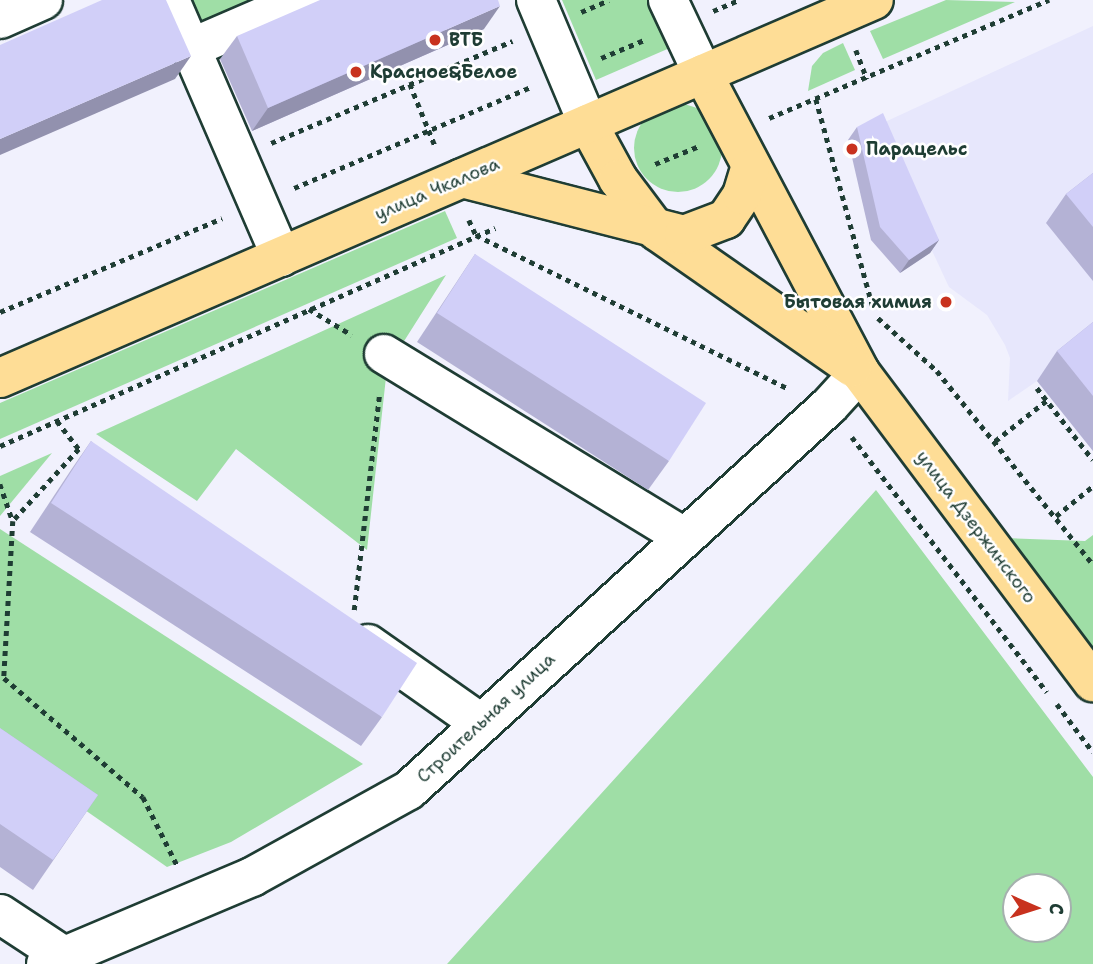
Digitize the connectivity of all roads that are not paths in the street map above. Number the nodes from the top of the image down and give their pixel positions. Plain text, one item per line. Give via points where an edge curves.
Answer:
1 (43, 0) edge
2 (170, 0) edge
3 (302, 0) edge
4 (874, 0) edge
5 (542, 13) edge
6 (673, 13) edge
7 (0, 19) edge
8 (191, 48) junction
9 (703, 74) junction
10 (589, 124) junction
11 (750, 169) junction
12 (462, 178) junction
13 (657, 231) junction
14 (281, 257) junction
15 (384, 355) road end
16 (860, 372) junction
17 (0, 378) edge
18 (682, 536) junction
19 (346, 628) edge
20 (1093, 682) edge
21 (479, 722) junction
22 (0, 914) edge
23 (55, 960) edge

1 - 7 street
2 - 8 street
3 - 8 street
4 - 9 main road, улица Чкалова
5 - 10 street
6 - 9 street
8 - 14 street
9 - 10 main road, улица Чкалова
9 - 11 main road, улица Дзержинского
10 - 12 main road, улица Чкалова
10 - 13 main road, улица Дзержинского via 618,179
11 - 13 main road via 743,195 726,219 684,235
11 - 16 main road, улица Дзержинского
12 - 13 main road, улица Дзержинского
12 - 14 main road, улица Чкалова
13 - 16 main road, улица Дзержинского
14 - 17 main road, улица Чкалова
15 - 18 street
16 - 18 street, Строительная улица via 829,406
16 - 20 main road, улица Дзержинского
18 - 21 street, Строительная улица
19 - 21 street
21 - 23 street, Строительная улица via 409,790 252,877
22 - 23 street

